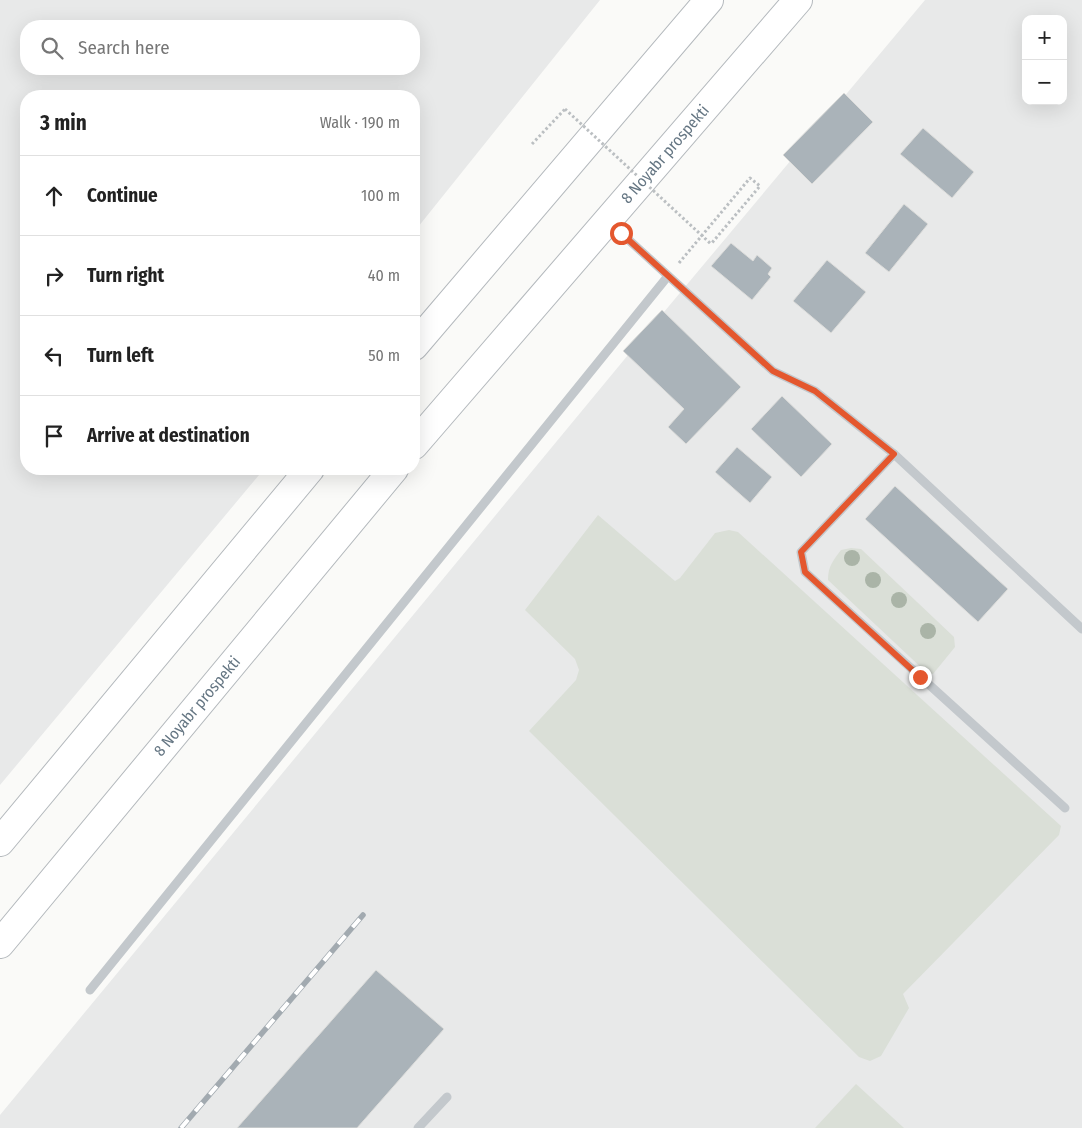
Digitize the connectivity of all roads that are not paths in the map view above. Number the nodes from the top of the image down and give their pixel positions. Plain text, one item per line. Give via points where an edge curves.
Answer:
1 (709, 0) edge
2 (798, 0) edge
3 (607, 220) junction
4 (668, 276) junction
5 (420, 339) edge
6 (420, 438) edge
7 (894, 454) junction
8 (305, 475) edge
9 (389, 475) edge
10 (1082, 629) edge
11 (1065, 808) dead end
12 (0, 842) edge
13 (0, 944) edge
14 (90, 990) dead end
15 (447, 1097) dead end
16 (418, 1128) edge

1 - 5 highway
2 - 3 highway, 8 Noyabr prospekti
3 - 4 lane
3 - 6 highway, 8 Noyabr prospekti
4 - 7 lane via 773,371 815,391
4 - 14 lane
7 - 10 lane
7 - 11 lane via 801,552 805,572
8 - 12 highway
9 - 13 highway, 8 Noyabr prospekti
15 - 16 lane

